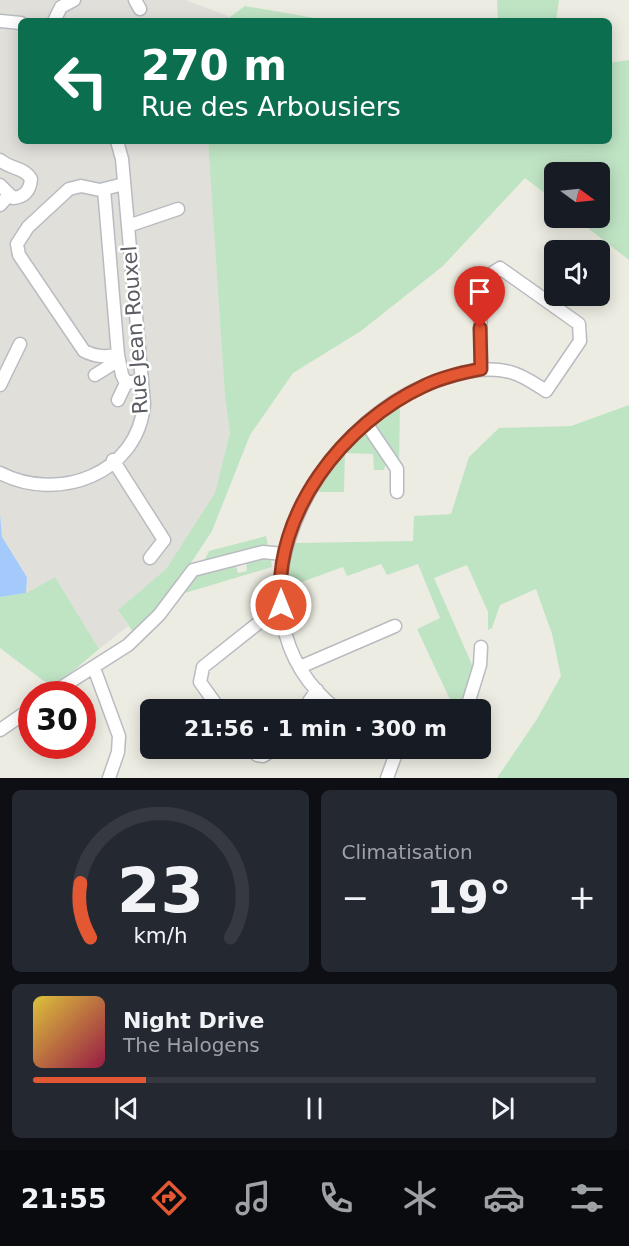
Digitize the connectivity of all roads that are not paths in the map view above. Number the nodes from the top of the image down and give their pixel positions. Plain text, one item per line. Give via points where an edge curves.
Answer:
1 (74, 0) edge
2 (56, 18) edge
3 (0, 21) edge
4 (18, 23) edge
5 (117, 144) edge
6 (2, 165) edge
7 (124, 184) junction
8 (0, 185) edge
9 (102, 189) junction
10 (9, 195) junction
11 (0, 205) edge
12 (177, 209) dead end
13 (128, 226) junction
14 (20, 344) dead end
15 (118, 357) junction
16 (481, 369) junction
17 (95, 375) dead end
18 (142, 380) junction
19 (126, 383) junction
20 (0, 385) edge
21 (118, 400) dead end
22 (366, 423) junction
23 (113, 460) junction
24 (0, 473) edge
25 (397, 492) dead end
26 (283, 554) junction
27 (150, 558) dead end
28 (281, 605) junction
29 (395, 626) dead end
30 (481, 647) dead end
31 (300, 667) junction
32 (94, 668) junction
33 (72, 681) edge
34 (317, 690) junction
35 (212, 699) edge
36 (311, 699) edge
37 (326, 699) edge
38 (470, 699) edge
39 (18, 718) edge
40 (0, 730) edge
41 (394, 759) edge
42 (109, 778) edge
43 (387, 778) edge

1 - 2 street via 61,7
3 - 4 street
5 - 7 street, Rue Jean Rouxel
6 - 10 street via 21,169 31,179 26,193 13,198
7 - 9 street
7 - 13 street, Rue Jean Rouxel
8 - 10 street
9 - 15 street
9 - 15 street via 69,189 21,234 18,249 84,351
10 - 11 street
12 - 13 street
13 - 18 street, Rue Jean Rouxel
14 - 20 street
15 - 17 street
15 - 19 street
16 - 16 street via 480,281 487,274 502,268 579,324 580,341 546,390 510,372
16 - 22 street via 426,385
18 - 19 street
18 - 23 street, Rue Jean Rouxel via 140,428 133,441
19 - 21 street
22 - 25 street via 397,469
22 - 26 street via 311,489
23 - 24 street, Rue Jean Rouxel via 88,478 61,486 35,486
23 - 27 street via 164,540
26 - 28 street
26 - 32 street via 263,552 193,570 159,615 116,655
28 - 31 street via 292,652
28 - 35 street via 203,667 200,682
29 - 31 street
30 - 38 street
31 - 34 street
32 - 33 street
32 - 42 street via 119,736
34 - 36 street
34 - 37 street
39 - 40 street
41 - 43 street

